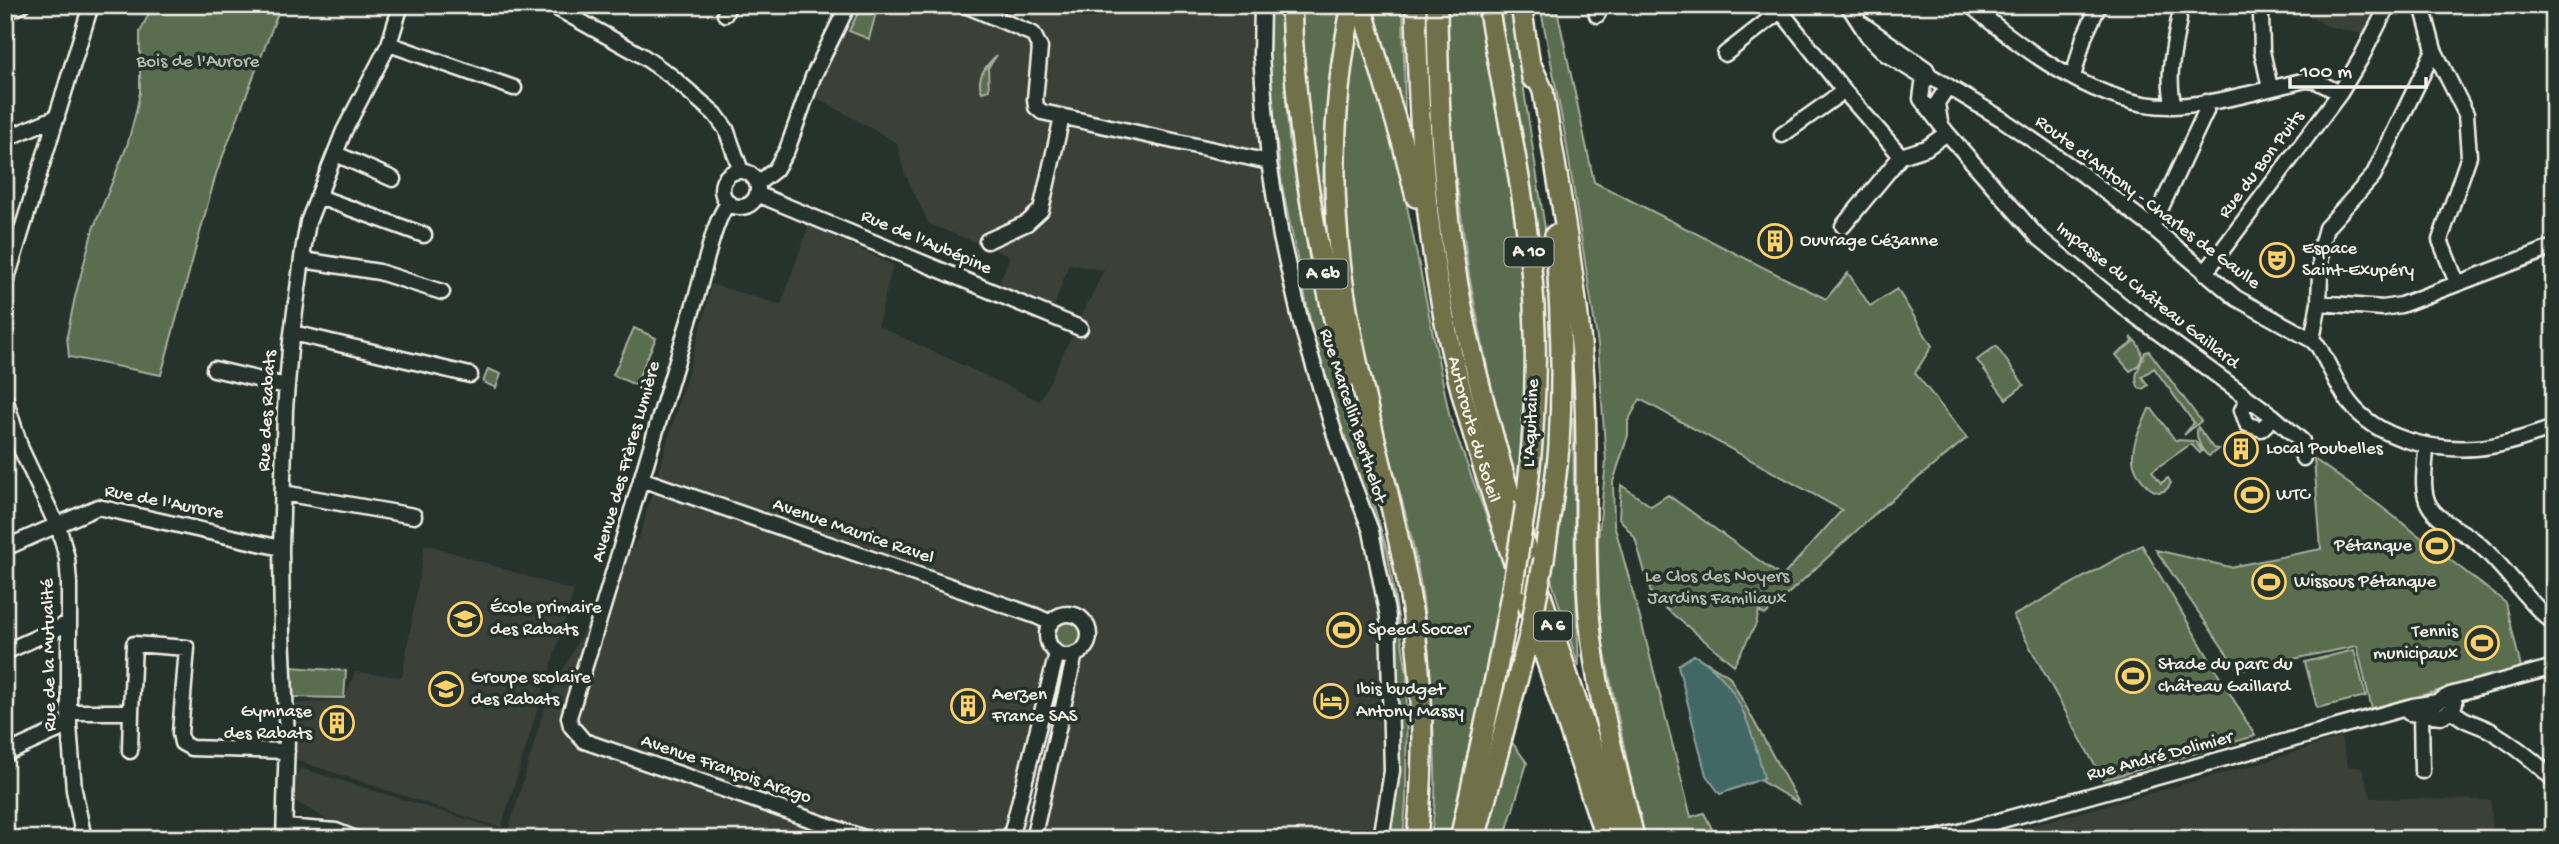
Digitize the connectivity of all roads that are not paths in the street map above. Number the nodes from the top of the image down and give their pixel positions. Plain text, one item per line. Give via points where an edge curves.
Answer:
1 (22, 5) edge
2 (91, 5) edge
3 (401, 5) edge
4 (551, 5) edge
5 (848, 5) edge
6 (965, 5) edge
7 (1262, 5) edge
8 (1291, 5) edge
9 (1416, 5) edge
10 (1437, 5) edge
11 (1488, 5) edge
12 (1521, 5) edge
13 (1847, 5) edge
14 (1970, 5) edge
15 (2099, 5) edge
16 (2388, 5) edge
17 (2422, 5) edge
18 (2547, 5) edge
19 (1358, 6) edge
20 (1778, 8) edge
21 (5, 13) edge
22 (2554, 14) edge
23 (2261, 15) dead end
24 (2179, 19) dead end
25 (389, 44) junction
26 (2434, 50) junction
27 (1725, 54) dead end
28 (1532, 68) junction
29 (1929, 75) junction
30 (2073, 77) junction
31 (1948, 86) junction
32 (514, 88) dead end
33 (2270, 88) junction
34 (1844, 91) junction
35 (2340, 93) junction
36 (2206, 102) junction
37 (2174, 106) junction
38 (57, 117) junction
39 (1062, 117) junction
40 (1943, 128) junction
41 (1782, 135) dead end
42 (5, 139) edge
43 (336, 154) junction
44 (1901, 156) junction
45 (1269, 162) junction
46 (741, 171) junction
47 (393, 180) dead end
48 (757, 188) junction
49 (318, 197) junction
50 (729, 203) junction
51 (1843, 226) dead end
52 (2152, 227) junction
53 (424, 235) dead end
54 (987, 241) dead end
55 (2554, 247) edge
56 (303, 260) junction
57 (2206, 273) junction
58 (2457, 283) junction
59 (5, 285) edge
60 (1438, 287) junction
61 (442, 292) dead end
62 (2319, 303) junction
63 (1080, 328) dead end
64 (293, 333) junction
65 (2312, 340) junction
66 (214, 369) dead end
67 (470, 375) dead end
68 (286, 386) junction
69 (5, 398) edge
70 (2252, 401) junction
71 (2274, 417) junction
72 (2554, 428) edge
73 (12, 444) edge
74 (2426, 446) junction
75 (2303, 458) dead end
76 (641, 479) junction
77 (283, 493) junction
78 (414, 516) dead end
79 (56, 524) junction
80 (1397, 534) junction
81 (5, 548) edge
82 (281, 548) junction
83 (69, 623) junction
84 (2554, 623) edge
85 (1051, 624) junction
86 (5, 652) edge
87 (1057, 653) junction
88 (1075, 654) junction
89 (2554, 667) edge
90 (2466, 692) junction
91 (2424, 709) junction
92 (2452, 709) junction
93 (131, 712) junction
94 (68, 719) junction
95 (576, 733) joint
96 (130, 751) dead end
97 (287, 751) junction
98 (5, 754) edge
99 (2422, 771) dead end
100 (2554, 780) edge
101 (285, 833) edge
102 (84, 839) edge
103 (356, 839) edge
104 (867, 839) edge
105 (1010, 839) edge
106 (1033, 839) edge
107 (1381, 839) edge
108 (1417, 839) edge
109 (1460, 839) edge
110 (1475, 839) edge
111 (1606, 839) edge
112 (1623, 839) edge
113 (1634, 839) edge
114 (1934, 839) edge

1 - 21 street
2 - 38 street
3 - 25 street, Rue des Rabats
4 - 46 street via 641,55 715,114 726,129
5 - 48 street via 813,77 787,150
6 - 39 street via 1033,34 1040,48 1036,107
7 - 45 street, Rue Marcellin Berthelot
8 - 80 highway, A 6b via 1300,131 1322,270 1349,380
9 - 60 highway, Autoroute du Soleil / A 6 via 1419,124
10 - 112 highway, Autoroute du Soleil / A 6 via 1443,176 1467,331 1510,494
11 - 109 highway, L'Aquitaine / A 10, bridge via 1524,207 1535,327 1534,405 1526,503 1496,674
12 - 28 highway
13 - 29 street, Route d'Antony - Charles de Gaulle via 1862,24
14 - 30 street
15 - 30 street
16 - 35 street, Rue du Bon Puits
17 - 26 street
18 - 22 street
19 - 60 highway via 1403,145
19 - 80 highway via 1341,64 1336,216 1349,321
20 - 27 street
20 - 34 street
23 - 33 street
24 - 37 street via 2170,73
25 - 32 street
25 - 43 street, Rue des Rabats
26 - 58 street via 2466,114 2469,156 2440,240
26 - 62 street via 2373,176 2326,228
28 - 110 highway, bridge via 1555,231 1561,335 1558,448 1529,636
28 - 113 highway via 1543,91 1576,295 1587,434 1587,589 1592,647
29 - 31 street, Route d'Antony - Charles de Gaulle
29 - 40 street, Impasse du Château Gaillard via 1921,99
30 - 37 street via 2119,99
31 - 40 street via 1937,103
31 - 52 street, Route d'Antony - Charles de Gaulle via 2002,118
33 - 35 street via 2306,80
33 - 36 street
34 - 41 street
34 - 44 street
35 - 57 street, Rue du Bon Puits
36 - 37 street
36 - 52 street via 2206,111
38 - 42 street
38 - 59 street
39 - 45 street
39 - 54 street via 1041,209 1027,223
40 - 44 street via 1926,148
40 - 70 street, Impasse du Château Gaillard via 2037,236 2125,308
43 - 47 street
43 - 49 street, Rue des Rabats
44 - 51 street
45 - 107 street, Rue Marcellin Berthelot via 1302,327 1338,445 1371,531 1388,617 1392,771
46 - 48 street via 751,174
46 - 50 street via 730,174 723,183
48 - 50 street via 746,206
48 - 63 street, Rue de l'Aubépine
49 - 53 street
49 - 56 street, Rue des Rabats via 308,222
50 - 76 street, Avenue des Frères Lumière via 708,255
52 - 57 street, Route d'Antony - Charles de Gaulle
55 - 58 street
56 - 61 street via 379,272
56 - 64 street, Rue des Rabats
57 - 65 street, Route d'Antony - Charles de Gaulle via 2244,303
58 - 62 street via 2383,308
60 - 111 highway, Autoroute du Soleil / A 6 via 1475,440
62 - 65 street
64 - 67 street
64 - 68 street, Rue des Rabats
65 - 74 street, Route d'Antony - Charles de Gaulle via 2358,411 2385,430
66 - 68 street
68 - 77 street, Rue des Rabats
69 - 73 street, Rue de la Mutualité
70 - 71 street, Impasse du Château Gaillard
70 - 71 street via 2242,410 2247,424 2261,429
71 - 75 street, Impasse du Château Gaillard via 2302,441
72 - 74 street, Route d'Antony - Charles de Gaulle via 2474,448
73 - 79 street, Rue de la Mutualité
74 - 84 street via 2426,497 2432,510 2492,556
76 - 85 street, Avenue Maurice Ravel
76 - 95 street, Avenue des Frères Lumière via 569,717
77 - 78 street
77 - 82 street, Rue des Rabats
79 - 81 street, Rue de l'Aurore
79 - 82 street, Rue de l'Aurore via 99,507
79 - 83 street, Rue de la Mutualité via 66,558
80 - 108 highway via 1420,683 1423,741
82 - 97 street, Rue des Rabats
83 - 86 street
83 - 94 street, Rue de la Mutualité
85 - 87 street via 1047,636
85 - 88 street via 1069,614 1086,625 1088,639
87 - 88 street
87 - 105 street
88 - 106 street
89 - 90 street, Rue André Dolimier
90 - 91 street, Rue André Dolimier
90 - 92 street
91 - 92 street, Rue André Dolimier via 2442,716
91 - 99 street
91 - 114 street, Rue André Dolimier via 2397,712
92 - 100 street via 2461,720 2507,741
93 - 94 street
93 - 96 street
93 - 97 street via 134,644 187,648 182,743 191,748
94 - 98 street
94 - 102 street, Rue de la Mutualité
95 - 104 street, Avenue François Arago via 584,741
97 - 101 street, Rue des Rabats
101 - 103 street via 336,831

